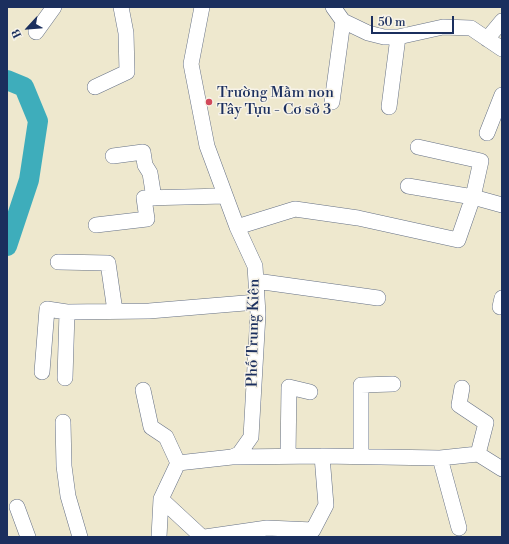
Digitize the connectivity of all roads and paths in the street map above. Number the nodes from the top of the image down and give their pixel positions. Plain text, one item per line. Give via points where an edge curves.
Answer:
1 (54, 7) edge
2 (121, 7) edge
3 (202, 7) edge
4 (333, 7) edge
5 (343, 21) junction
6 (502, 21) edge
7 (36, 32) dead end
8 (398, 37) junction
9 (487, 39) junction
10 (502, 49) edge
11 (95, 87) dead end
12 (502, 95) edge
13 (332, 102) dead end
14 (389, 107) dead end
15 (487, 133) dead end
16 (418, 148) dead end
17 (113, 156) dead end
18 (408, 186) dead end
19 (225, 196) junction
20 (473, 197) junction
21 (154, 198) junction
22 (502, 205) edge
23 (96, 224) dead end
24 (237, 227) junction
25 (58, 262) dead end
26 (256, 281) junction
27 (378, 298) dead end
28 (257, 302) junction
29 (114, 311) junction
30 (67, 312) junction
31 (42, 372) dead end
32 (65, 378) dead end
33 (393, 384) dead end
34 (462, 388) dead end
35 (143, 390) dead end
36 (310, 392) dead end
37 (63, 422) dead end
38 (478, 454) junction
39 (288, 456) junction
40 (322, 456) junction
41 (361, 456) junction
42 (232, 457) junction
43 (440, 458) junction
44 (178, 463) junction
45 (502, 469) edge
46 (161, 499) junction
47 (17, 507) dead end
48 (459, 528) dead end
49 (253, 533) edge
50 (294, 533) edge
51 (28, 537) edge
52 (80, 537) edge
53 (159, 537) edge
54 (202, 537) edge
55 (205, 537) edge

1 - 7 street
2 - 11 street via 126,33 127,72
3 - 19 street, Phố Trung Kiên via 191,64 207,146
4 - 5 street
5 - 8 street via 368,33
5 - 13 street
6 - 9 street
8 - 9 street via 443,27 471,28
8 - 14 street
9 - 10 street
12 - 15 street
16 - 20 street via 481,161
17 - 21 street via 143,152
18 - 20 street
19 - 21 street
19 - 24 street, Phố Trung Kiên
20 - 22 street
20 - 24 street via 458,240 358,218 295,209
21 - 23 street via 144,198 147,218
24 - 26 street, Phố Trung Kiên via 255,266
25 - 29 street via 108,263
26 - 27 street
26 - 28 street, Phố Trung Kiên
28 - 29 street via 149,311
28 - 42 street, Phố Trung Kiên via 250,437 239,454
29 - 30 street
30 - 31 street via 47,309
30 - 32 street
33 - 41 street via 361,385
34 - 38 street via 459,405 486,423
35 - 44 street via 151,427 166,437
36 - 39 street via 290,387
37 - 52 street via 68,496
38 - 43 street
38 - 45 street
39 - 40 street
39 - 42 street
40 - 41 street
40 - 50 street via 326,505 313,530
41 - 43 street
42 - 44 street
43 - 48 street
44 - 46 street
46 - 53 street
46 - 54 street
47 - 51 street
49 - 50 street via 267,528
49 - 55 street

